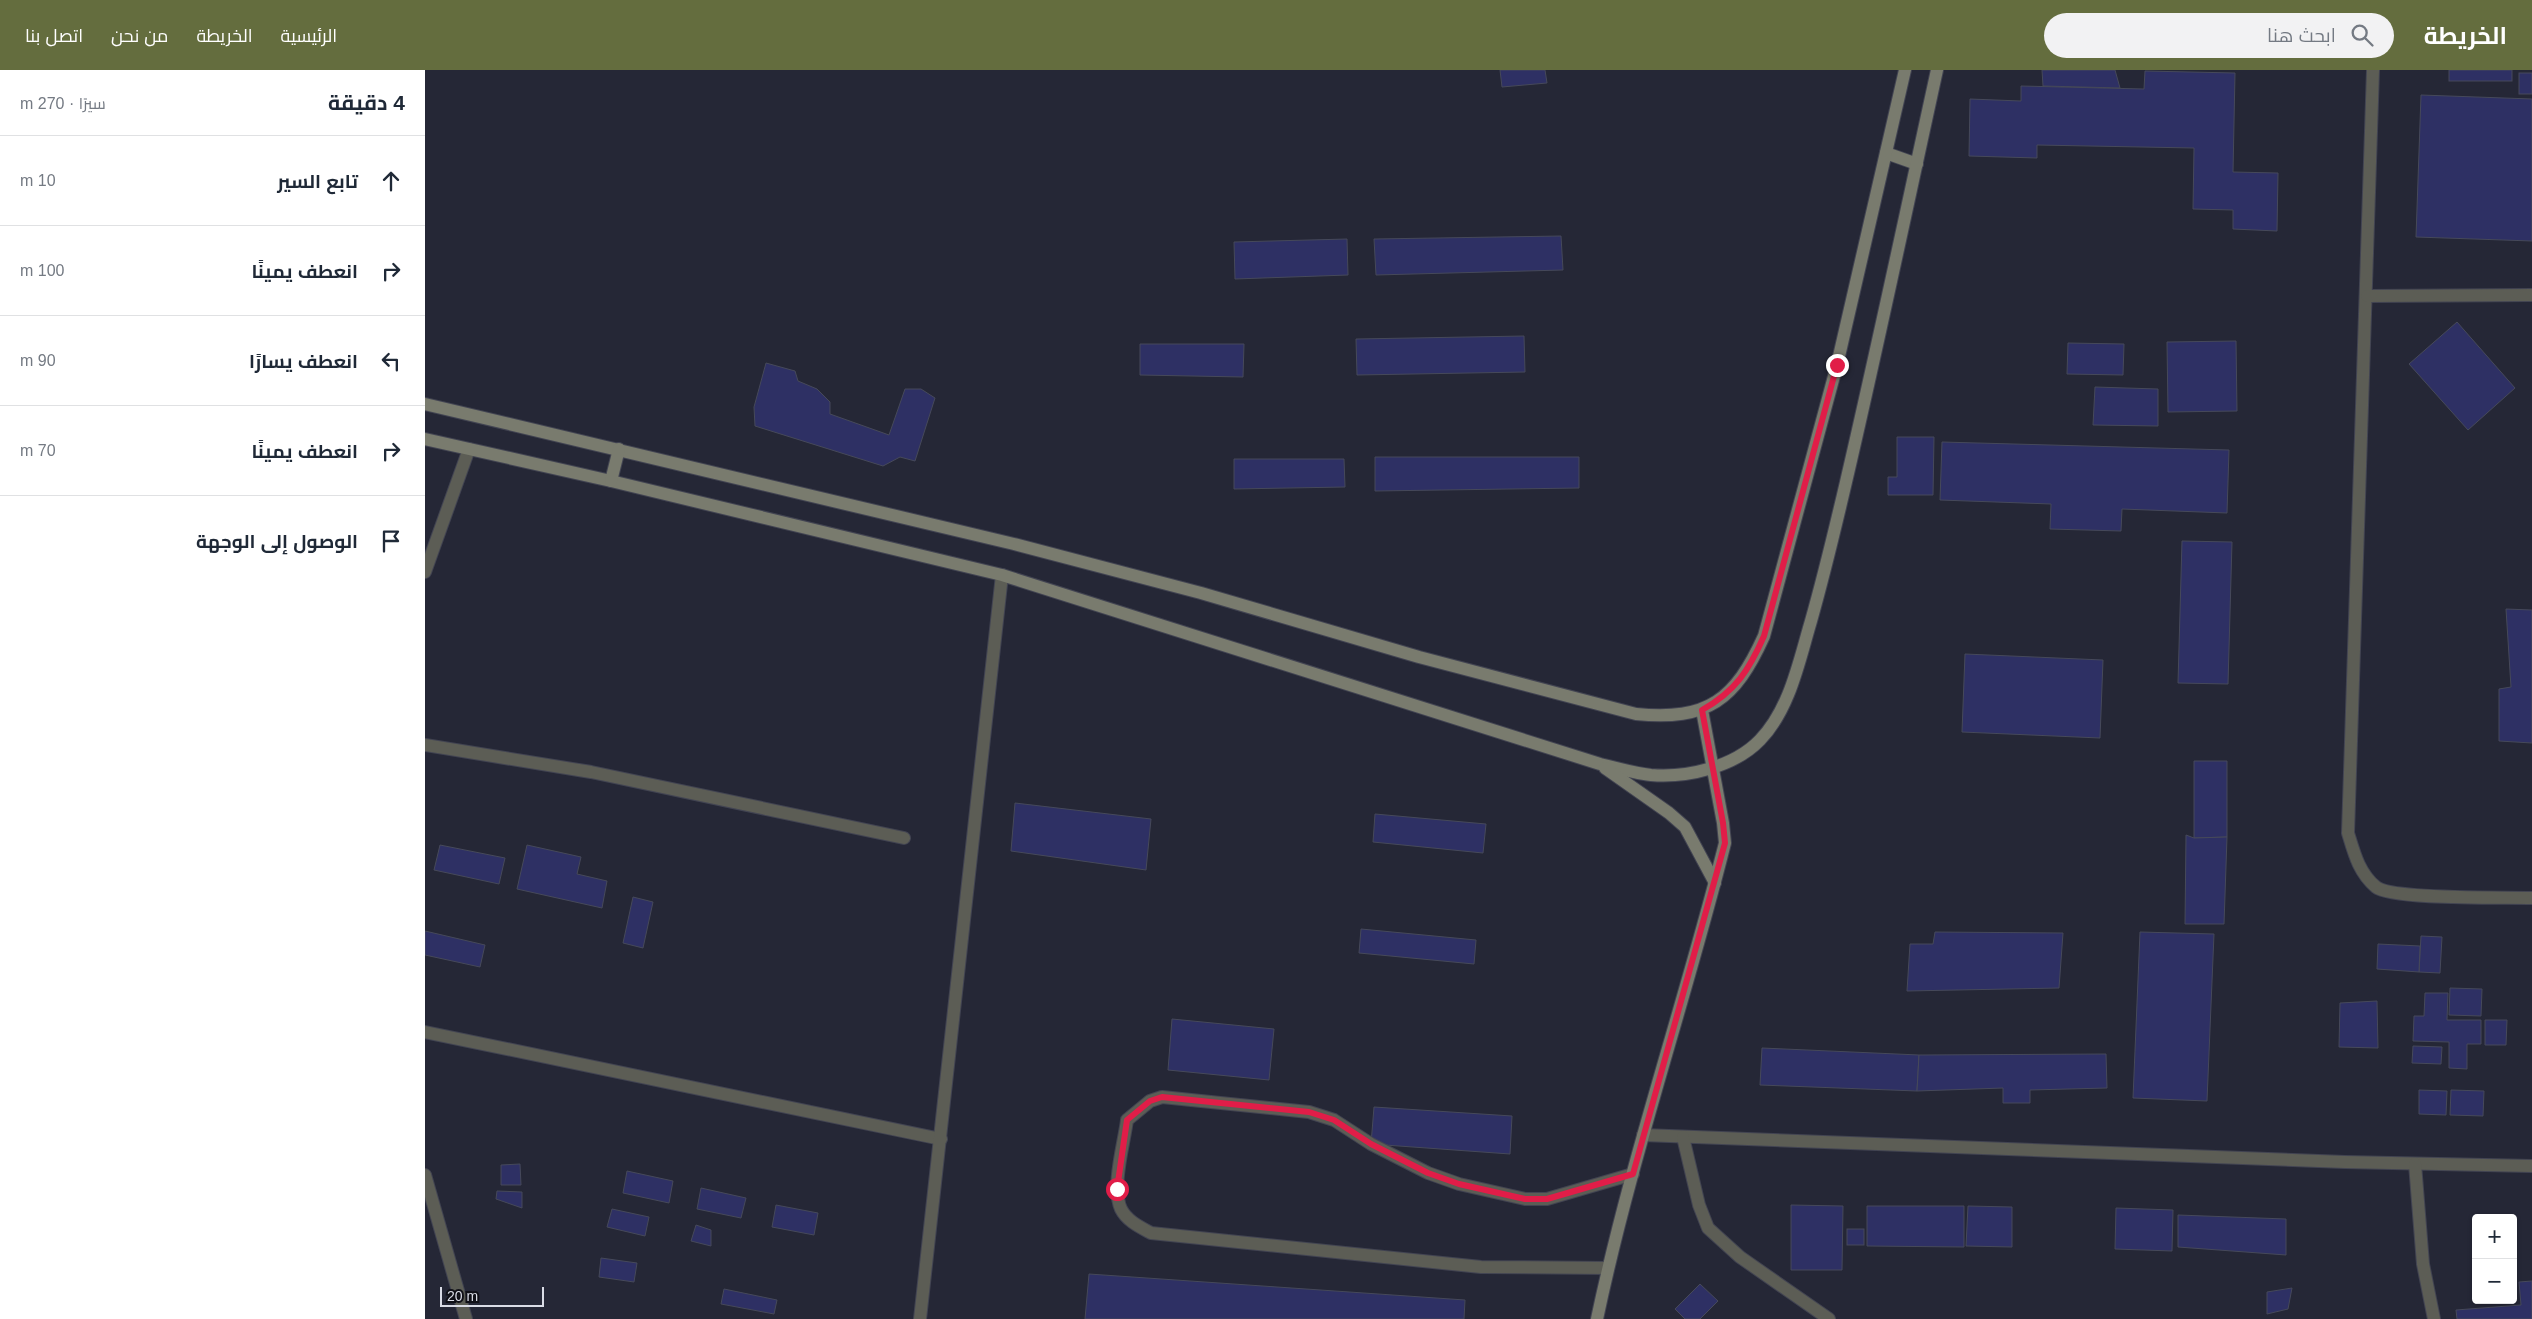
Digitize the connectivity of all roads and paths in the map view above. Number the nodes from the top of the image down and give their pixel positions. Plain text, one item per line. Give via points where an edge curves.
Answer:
1 (1905, 70) edge
2 (1937, 70) edge
3 (2373, 70) edge
4 (1886, 153) junction
5 (1917, 164) junction
6 (2532, 295) edge
7 (2367, 296) junction
8 (425, 404) edge
9 (425, 438) edge
10 (469, 449) junction
11 (619, 449) junction
12 (611, 481) junction
13 (425, 572) edge
14 (1002, 575) junction
15 (1702, 710) junction
16 (425, 745) edge
17 (1600, 764) junction
18 (1713, 767) junction
19 (904, 838) dead end
20 (1715, 883) junction
21 (2532, 898) edge
22 (425, 1032) edge
23 (1643, 1135) junction
24 (1683, 1137) junction
25 (941, 1139) junction
26 (2415, 1164) junction
27 (2532, 1166) edge
28 (1633, 1174) junction
29 (425, 1175) edge
30 (1608, 1268) junction
31 (466, 1319) edge
32 (920, 1319) edge
33 (1597, 1319) edge
34 (1829, 1319) edge
35 (2434, 1319) edge

1 - 4 street
2 - 5 street
3 - 7 street
4 - 5 street
4 - 15 street via 1837,365 1764,636 1736,686
5 - 18 street via 1828,559 1800,658 1784,704 1759,742
6 - 7 street
7 - 21 street via 2348,833 2359,866 2377,888 2400,894
8 - 11 street
9 - 10 street
10 - 12 street
10 - 13 street
11 - 12 street
11 - 15 street via 1023,546 1636,714 1658,716
12 - 14 street
14 - 17 street
14 - 25 street
15 - 18 street
16 - 19 street via 591,772
17 - 18 street via 1650,775 1674,775
17 - 20 street via 1669,812 1685,827
18 - 20 street via 1725,843
20 - 23 street
22 - 25 street
23 - 24 street
23 - 28 street
24 - 26 street
24 - 34 street via 1699,1205 1708,1228 1740,1257
25 - 32 street
26 - 27 street
26 - 35 street via 2423,1264
28 - 30 street
28 - 30 street via 1547,1199 1525,1199 1459,1184 1428,1173 1371,1144 1334,1120 1309,1112 1162,1097 1150,1101 1127,1120 1117,1189 1121,1209 1133,1223 1151,1233 1481,1267
29 - 31 street
30 - 33 street

